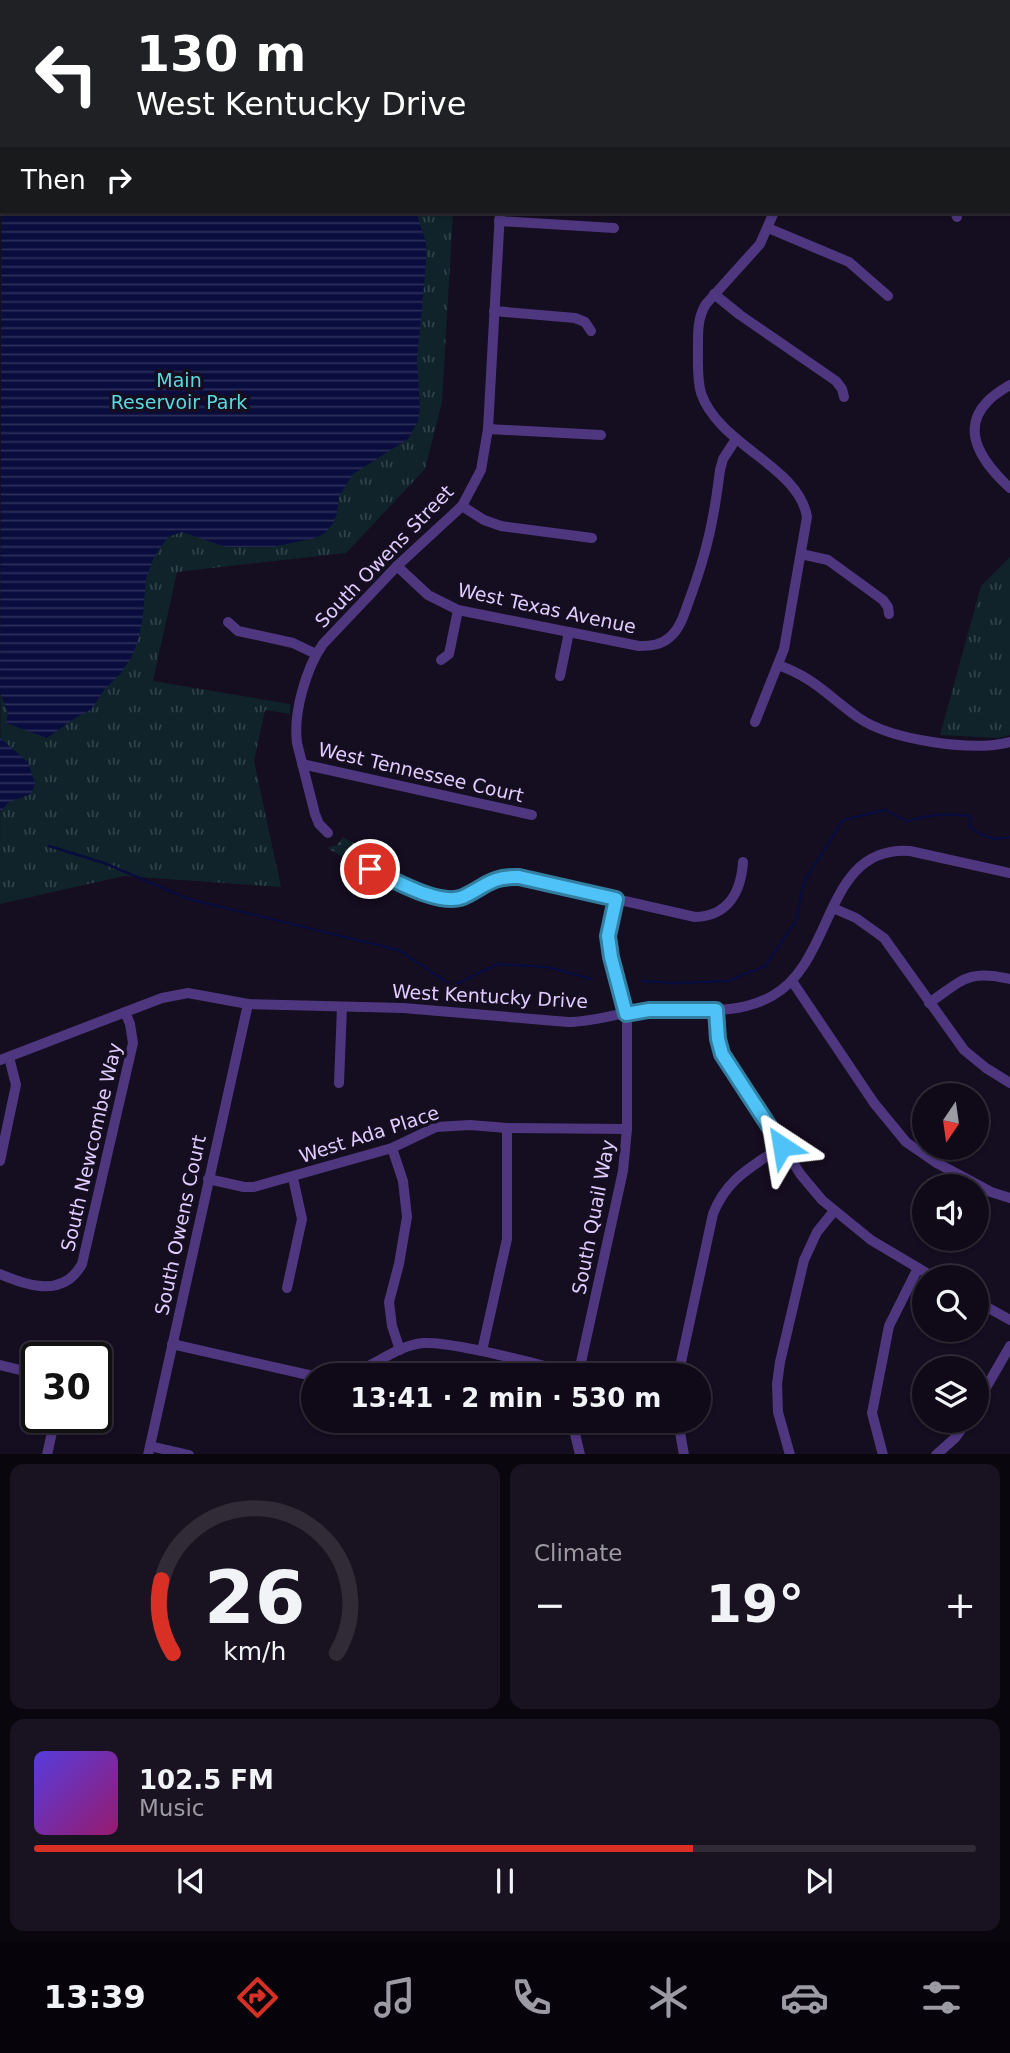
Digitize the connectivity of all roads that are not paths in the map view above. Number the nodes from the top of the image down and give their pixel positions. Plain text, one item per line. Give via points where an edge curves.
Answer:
1 (773, 214) edge
2 (500, 217) edge
3 (614, 228) dead end
4 (768, 228) junction
5 (714, 294) junction
6 (888, 296) dead end
7 (494, 311) junction
8 (591, 331) dead end
9 (1010, 385) edge
10 (844, 397) dead end
11 (488, 429) junction
12 (601, 435) dead end
13 (736, 439) junction
14 (1010, 488) edge
15 (461, 506) junction
16 (593, 538) dead end
17 (801, 554) junction
18 (397, 566) junction
19 (458, 610) junction
20 (890, 614) dead end
21 (228, 622) dead end
22 (569, 632) junction
23 (316, 654) junction
24 (441, 660) dead end
25 (778, 665) junction
26 (560, 676) dead end
27 (755, 722) dead end
28 (1010, 743) edge
29 (302, 764) junction
30 (532, 815) dead end
31 (328, 833) dead end
32 (743, 862) dead end
33 (370, 869) dead end
34 (1010, 873) edge
35 (616, 899) junction
36 (833, 908) junction
37 (1010, 979) edge
38 (793, 981) junction
39 (929, 1003) junction
40 (247, 1004) junction
41 (342, 1007) junction
42 (716, 1010) junction
43 (125, 1012) junction
44 (626, 1014) junction
45 (4, 1058) edge
46 (339, 1083) dead end
47 (1010, 1083) edge
48 (508, 1129) junction
49 (627, 1129) junction
50 (782, 1146) junction
51 (392, 1148) junction
52 (0, 1161) edge
53 (293, 1178) junction
54 (208, 1179) junction
55 (1010, 1198) edge
56 (834, 1211) junction
57 (914, 1265) edge
58 (0, 1274) edge
59 (912, 1282) edge
60 (287, 1288) dead end
61 (989, 1309) edge
62 (1010, 1321) edge
63 (172, 1344) junction
64 (1010, 1346) edge
65 (400, 1350) junction
66 (482, 1351) junction
67 (375, 1363) edge
68 (530, 1363) edge
69 (581, 1363) edge
70 (681, 1363) edge
71 (0, 1365) edge
72 (21, 1370) edge
73 (301, 1373) edge
74 (989, 1382) edge
75 (52, 1433) edge
76 (575, 1433) edge
77 (680, 1433) edge
78 (959, 1433) edge
79 (148, 1450) edge
80 (47, 1454) edge
81 (189, 1454) edge
82 (580, 1454) edge
83 (684, 1454) edge
84 (790, 1454) edge
85 (883, 1454) edge
86 (936, 1454) edge

1 - 4 street
2 - 3 street
2 - 7 street, South Owens Street
4 - 5 street via 760,244
4 - 6 street via 849,262
5 - 10 street via 836,381
5 - 13 street via 701,312 698,380 715,419
7 - 8 street via 575,318
7 - 11 street, South Owens Street
9 - 14 street via 988,400 974,428 978,449
11 - 12 street
11 - 15 street, South Owens Street via 481,470
13 - 17 street via 804,502 807,517
13 - 22 street, West Texas Avenue via 723,459 707,550 677,631 652,646
15 - 16 street via 501,526
15 - 18 street, South Owens Street
17 - 20 street via 828,560 883,600
17 - 25 street
18 - 19 street, West Texas Avenue via 428,595
18 - 23 street, South Owens Street
19 - 22 street, West Texas Avenue
19 - 24 street via 449,654
21 - 23 street via 238,631 293,643
22 - 26 street
23 - 29 street, South Owens Street via 296,731
25 - 27 street
25 - 28 street via 806,677 873,726 936,743
29 - 30 street, West Tennessee Court
29 - 31 street, South Owens Street via 315,814
32 - 35 street via 733,899 705,916
33 - 35 street via 443,899 462,897 490,881 509,877
34 - 36 street via 896,851 865,863 852,874
35 - 44 street, South Quail Way via 608,936
36 - 38 street via 813,953
36 - 39 street via 884,938
37 - 39 street via 978,974 967,977
38 - 42 street, West Kentucky Drive via 754,1004
38 - 55 street via 874,1103 906,1142 934,1162
39 - 47 street via 964,1050
40 - 41 street, West Kentucky Drive
40 - 43 street, West Kentucky Drive via 181,993
40 - 54 street, South Owens Court
41 - 44 street, West Kentucky Drive via 568,1022
41 - 46 street
42 - 44 street, West Kentucky Drive
42 - 50 street via 722,1054
43 - 45 street, West Kentucky Drive
43 - 58 street, South Newcombe Way via 133,1043 86,1252 77,1274 50,1287
44 - 49 street, South Quail Way
45 - 52 street via 16,1085
48 - 49 street, West Ada Place
48 - 51 street, West Ada Place via 436,1127
48 - 66 street via 507,1239
49 - 69 street, South Quail Way via 623,1171
50 - 56 street
50 - 70 street via 733,1180 719,1198
51 - 53 street, West Ada Place
51 - 65 street via 403,1181 407,1217 389,1302
53 - 54 street, West Ada Place via 244,1187
53 - 60 street via 302,1219
54 - 63 street, South Owens Court
56 - 57 street via 870,1240
56 - 84 street via 817,1232 804,1260 780,1362 778,1412
59 - 85 street via 889,1326 872,1413
61 - 62 street
63 - 73 street
63 - 79 street, South Owens Court
64 - 74 street
65 - 66 street via 422,1343
65 - 67 street
66 - 68 street
71 - 72 street
75 - 80 street
76 - 82 street
77 - 83 street
78 - 86 street
79 - 81 street

